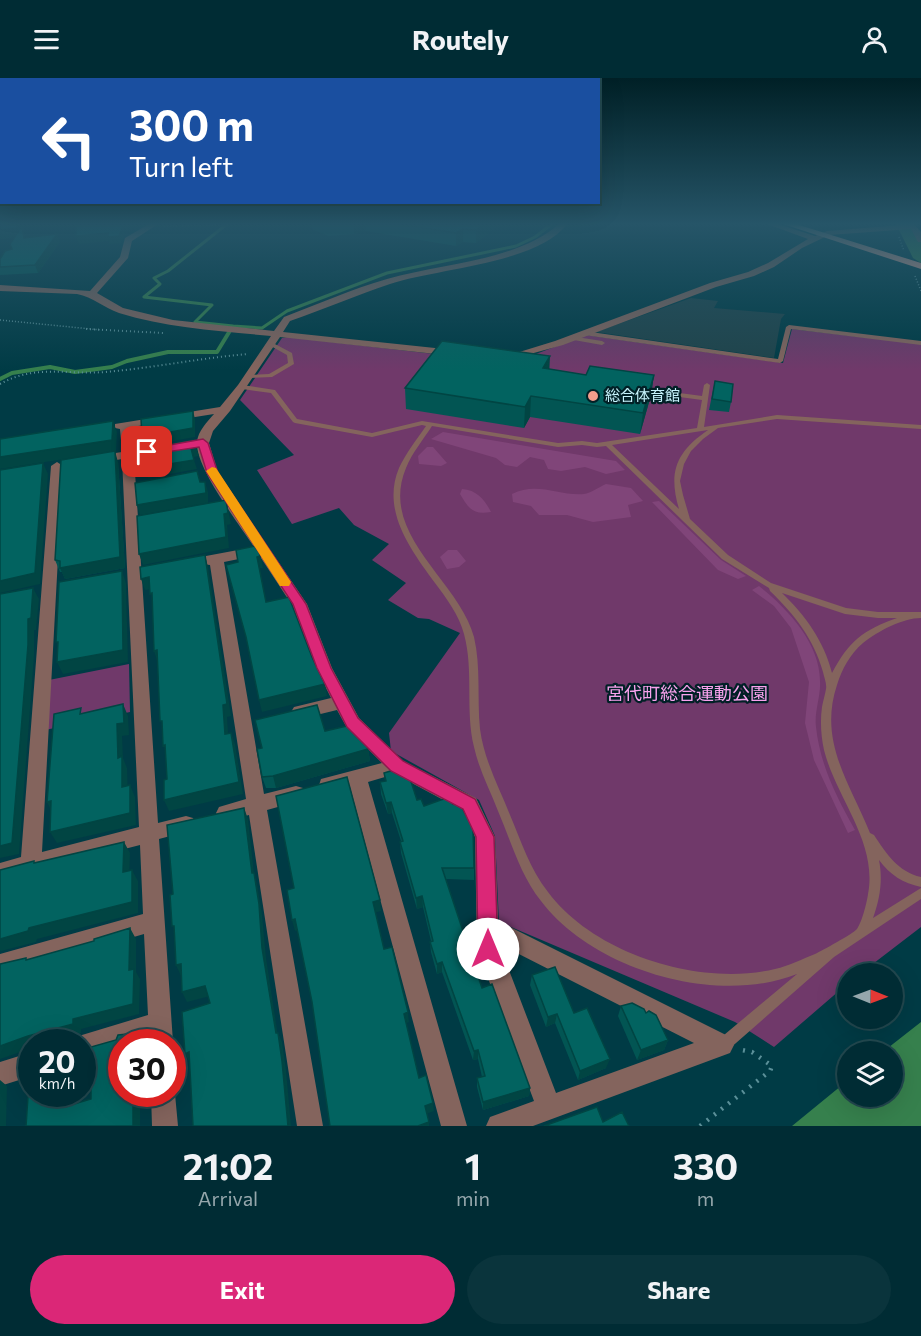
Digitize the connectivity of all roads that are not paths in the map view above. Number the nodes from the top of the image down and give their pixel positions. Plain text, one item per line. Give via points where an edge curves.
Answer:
1 (111, 273) edge
2 (423, 273) edge
3 (752, 273) edge
4 (0, 288) edge
5 (92, 294) junction
6 (584, 333) junction
7 (570, 338) junction
8 (602, 343) dead end
9 (921, 343) edge
10 (271, 344) junction
11 (464, 354) edge
12 (497, 358) edge
13 (249, 377) junction
14 (707, 385) dead end
15 (242, 387) junction
16 (635, 389) edge
17 (704, 398) junction
18 (226, 409) junction
19 (430, 424) junction
20 (126, 425) junction
21 (720, 425) junction
22 (921, 427) edge
23 (103, 428) edge
24 (700, 429) junction
25 (192, 444) junction
26 (608, 444) junction
27 (128, 455) junction
28 (686, 519) junction
29 (262, 550) junction
30 (216, 559) junction
31 (192, 563) edge
32 (768, 585) junction
33 (54, 589) junction
34 (29, 593) edge
35 (916, 615) edge
36 (830, 684) junction
37 (342, 702) junction
38 (288, 716) edge
39 (397, 766) junction
40 (357, 777) junction
41 (258, 804) junction
42 (864, 830) junction
43 (149, 834) junction
44 (32, 864) junction
45 (0, 872) edge
46 (921, 882) edge
47 (921, 893) edge
48 (154, 921) junction
49 (488, 927) junction
50 (862, 930) junction
51 (830, 953) junction
52 (0, 965) edge
53 (160, 1029) edge
54 (722, 1045) junction
55 (18, 1068) edge
56 (0, 1074) edge
57 (164, 1107) edge
58 (549, 1107) junction
59 (165, 1126) edge
60 (310, 1126) edge
61 (454, 1126) edge
62 (499, 1126) edge

1 - 5 street
2 - 10 street via 287,319
3 - 6 street
4 - 5 street
5 - 10 street via 120,310
6 - 7 street
6 - 9 lane via 780,361 789,327
7 - 8 lane
7 - 12 street via 513,357
10 - 11 street
10 - 13 street
10 - 13 lane via 290,354 291,364 270,376
13 - 15 street
14 - 17 lane
15 - 18 street
15 - 19 lane via 273,391 295,422 372,435
16 - 17 lane
17 - 24 lane
18 - 20 street
18 - 25 street
19 - 26 lane via 558,445
19 - 51 lane via 402,472 398,507 408,540 452,601 469,634 478,747 527,871 546,900 573,927 606,949 686,976 725,981 772,976
20 - 23 street
20 - 27 street
21 - 22 lane via 777,417
21 - 24 lane
21 - 28 lane via 703,435 682,460 677,481
24 - 26 lane
25 - 27 street
25 - 29 street via 227,506
26 - 28 lane
27 - 33 street via 63,465
27 - 43 street via 137,522 134,573
28 - 32 lane via 725,557
29 - 30 street
29 - 37 street via 299,604
30 - 31 street
30 - 41 street via 250,725
32 - 35 lane via 845,611
32 - 36 lane via 790,605 816,641 826,661
33 - 34 street
33 - 44 street
35 - 36 lane via 870,634 843,659
36 - 42 lane via 827,731 832,762
37 - 38 street
37 - 39 street via 353,723
39 - 40 street
39 - 49 street via 469,804 485,837
40 - 41 street
40 - 61 street
41 - 43 street
41 - 60 street
42 - 46 lane via 898,873
42 - 50 lane via 875,874 874,902
43 - 44 street
43 - 48 street
44 - 45 street
47 - 50 lane
48 - 52 street
48 - 53 street
49 - 54 street
49 - 58 street via 488,949
50 - 51 lane
51 - 54 lane
54 - 58 street
55 - 56 street
57 - 59 street
58 - 62 street

